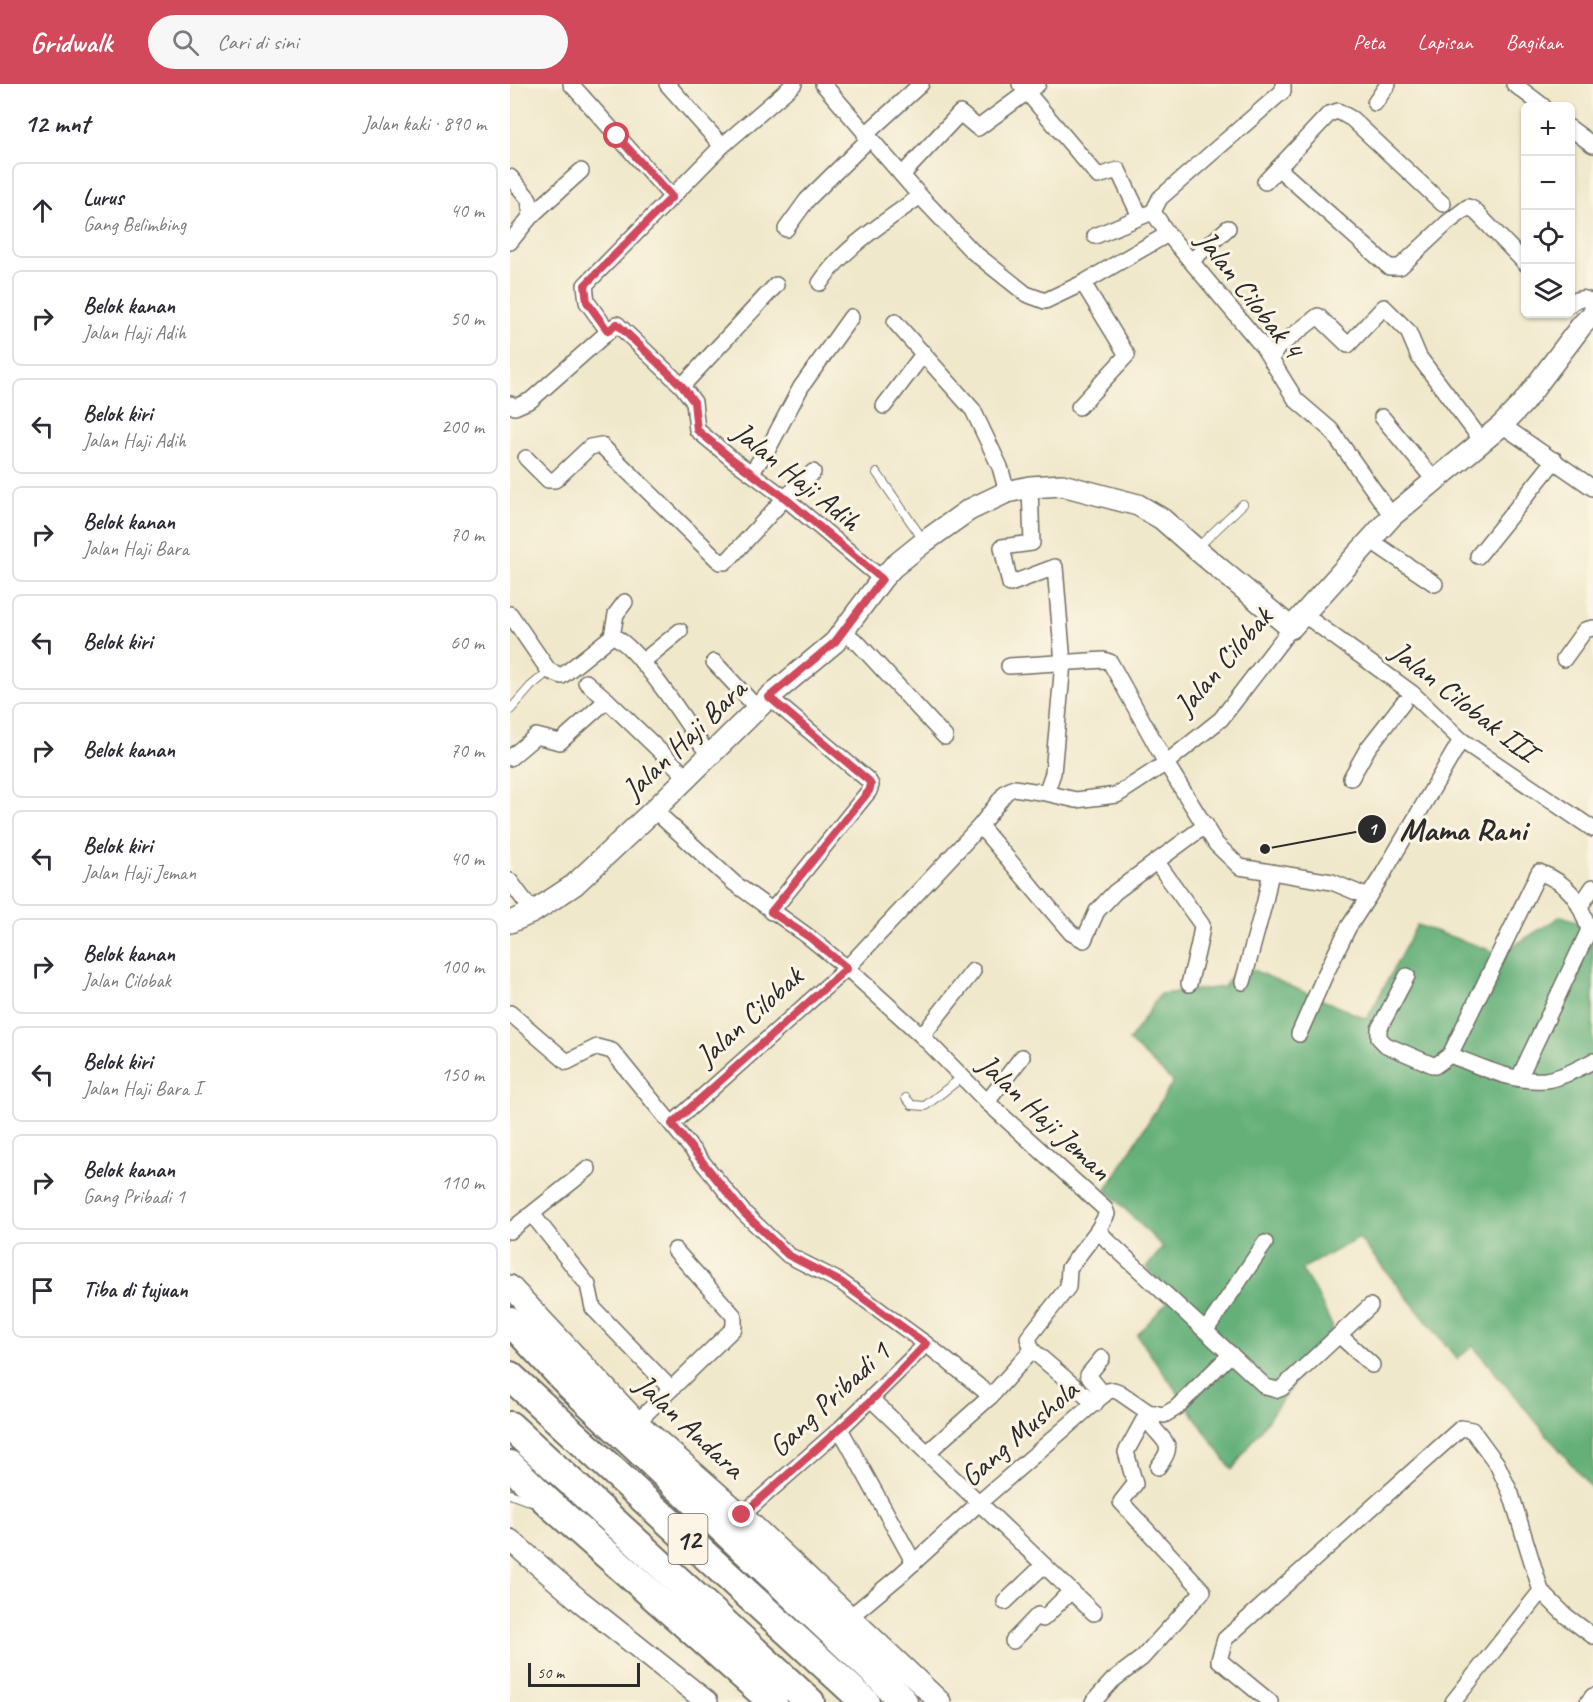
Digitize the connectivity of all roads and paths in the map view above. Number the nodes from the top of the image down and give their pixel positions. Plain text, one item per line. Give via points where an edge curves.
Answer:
1 (571, 84) edge
2 (667, 84) edge
3 (794, 84) edge
4 (824, 84) edge
5 (921, 84) edge
6 (1388, 84) edge
7 (1514, 84) edge
8 (1029, 87) edge
9 (1283, 88) edge
10 (1538, 102) edge
11 (1375, 103) dead end
12 (1575, 132) edge
13 (867, 137) junction
14 (1593, 145) edge
15 (722, 146) junction
16 (1278, 168) junction
17 (581, 171) dead end
18 (902, 174) junction
19 (510, 177) edge
20 (1265, 182) dead end
21 (920, 196) junction
22 (672, 197) junction
23 (1443, 204) junction
24 (1465, 208) junction
25 (1147, 214) junction
26 (531, 216) junction
27 (1447, 223) junction
28 (1228, 228) dead end
29 (786, 229) dead end
30 (1167, 234) junction
31 (1095, 236) dead end
32 (510, 242) edge
33 (1521, 259) edge
34 (1191, 261) junction
35 (820, 283) dead end
36 (1083, 283) junction
37 (777, 285) dead end
38 (1575, 301) edge
39 (1593, 303) edge
40 (851, 317) dead end
41 (1582, 317) edge
42 (895, 322) dead end
43 (608, 331) junction
44 (924, 352) junction
45 (1271, 359) junction
46 (682, 386) junction
47 (510, 404) edge
48 (884, 406) dead end
49 (1079, 407) dead end
50 (1382, 417) dead end
51 (1502, 425) junction
52 (1482, 441) junction
53 (526, 458) dead end
54 (1555, 460) junction
55 (813, 472) dead end
56 (877, 472) dead end
57 (751, 473) junction
58 (1435, 481) junction
59 (1030, 488) junction
60 (1593, 488) edge
61 (1007, 492) junction
62 (785, 498) junction
63 (1244, 504) dead end
64 (1392, 516) junction
65 (1370, 540) junction
66 (924, 542) junction
67 (1196, 549) junction
68 (1478, 556) dead end
69 (882, 579) junction
70 (1435, 584) dead end
71 (626, 602) dead end
72 (510, 614) edge
73 (1297, 621) junction
74 (1593, 628) edge
75 (680, 631) dead end
76 (844, 632) junction
77 (612, 636) junction
78 (1564, 660) dead end
79 (642, 662) junction
80 (714, 662) dead end
81 (1063, 663) junction
82 (1009, 666) dead end
83 (549, 671) junction
84 (586, 682) dead end
85 (1408, 697) junction
86 (607, 700) junction
87 (763, 703) junction
88 (510, 710) edge
89 (945, 737) dead end
90 (1461, 740) junction
91 (709, 756) junction
92 (510, 758) edge
93 (1167, 763) junction
94 (687, 777) junction
95 (1351, 778) dead end
96 (1046, 793) junction
97 (654, 810) junction
98 (1206, 825) junction
99 (980, 826) junction
100 (1593, 829) edge
101 (1156, 861) junction
102 (1270, 872) junction
103 (510, 881) edge
104 (1593, 887) edge
105 (1368, 897) junction
106 (1581, 905) junction
107 (533, 912) junction
108 (771, 912) junction
109 (510, 922) edge
110 (847, 968) junction
111 (972, 971) dead end
112 (1245, 974) dead end
113 (1407, 976) dead end
114 (1189, 984) dead end
115 (510, 1013) edge
116 (1299, 1034) dead end
117 (922, 1036) junction
118 (1450, 1055) junction
119 (1022, 1057) dead end
120 (1593, 1061) edge
121 (961, 1078) junction
122 (1519, 1078) junction
123 (906, 1098) dead end
124 (987, 1102) junction
125 (672, 1124) junction
126 (588, 1168) dead end
127 (532, 1214) junction
128 (1098, 1230) junction
129 (510, 1231) edge
130 (1265, 1244) dead end
131 (675, 1250) dead end
132 (510, 1286) edge
133 (1370, 1305) dead end
134 (510, 1321) edge
135 (1206, 1330) junction
136 (1338, 1335) junction
137 (926, 1344) junction
138 (1032, 1350) junction
139 (1231, 1354) junction
140 (1102, 1358) dead end
141 (1372, 1365) dead end
142 (510, 1376) edge
143 (670, 1389) junction
144 (991, 1396) junction
145 (1099, 1399) junction
146 (872, 1400) junction
147 (1151, 1413) junction
148 (637, 1422) junction
149 (510, 1426) edge
150 (840, 1429) junction
151 (927, 1453) junction
152 (510, 1465) edge
153 (1158, 1467) dead end
154 (510, 1494) edge
155 (980, 1502) junction
156 (549, 1503) junction
157 (742, 1515) junction
158 (511, 1543) edge
159 (914, 1563) junction
160 (1044, 1565) junction
161 (1071, 1591) junction
162 (1541, 1592) junction
163 (1005, 1602) dead end
164 (1095, 1613) dead end
165 (851, 1616) junction
166 (1593, 1636) edge
167 (1012, 1641) dead end
168 (1593, 1696) edge
169 (707, 1702) edge
170 (773, 1702) edge
171 (810, 1702) edge
172 (865, 1702) edge
173 (903, 1702) edge
174 (940, 1702) edge
175 (1093, 1702) edge
176 (1270, 1702) edge
177 (1453, 1702) edge
178 (1588, 1702) edge

1 - 22 street
2 - 15 street
3 - 15 street
4 - 13 street, Jalan Cilobak 4
5 - 13 street
6 - 11 street
7 - 10 street
8 - 18 street via 978,128 960,113
8 - 25 street via 1098,176 1118,170
9 - 25 street
12 - 14 street
13 - 18 street, Jalan Cilobak 4
13 - 29 street via 807,200
15 - 22 street
16 - 20 street
16 - 23 street via 1329,114 1338,111 1352,119
16 - 27 street via 1389,267 1400,267
17 - 26 street
18 - 21 street, Jalan Cilobak 4
19 - 26 street via 530,199
21 - 35 street via 869,233
21 - 36 street, Jalan Cilobak 4 via 972,251 1026,294 1045,301
22 - 43 street via 585,285 587,302
23 - 24 street via 1455,199
23 - 27 street via 1441,212
24 - 27 street
24 - 33 street via 1473,209
25 - 30 street
25 - 31 street
26 - 32 street
28 - 34 street
30 - 34 street, Jalan Cilobak 4
30 - 36 street, Jalan Cilobak 4
34 - 45 street, Jalan Cilobak 4
36 - 49 street via 1127,355
37 - 46 street
38 - 39 street via 1586,298
40 - 57 street via 801,387
41 - 51 street, Jalan Cilobak via 1537,387
42 - 44 street
43 - 46 street, Jalan Haji Adih via 617,324
43 - 47 street via 531,400 515,407
44 - 48 street
44 - 61 street via 973,410 1000,467
45 - 52 street via 1278,347 1318,316 1348,345 1384,307 1408,331 1419,357
45 - 64 street, Jalan Cilobak 4 via 1296,400 1331,430
46 - 57 street, Jalan Haji Adih via 694,402 697,430
50 - 58 street
51 - 52 street, Jalan Cilobak
51 - 54 street
52 - 58 street, Jalan Cilobak
53 - 62 street via 549,480 555,480 590,447 602,445 720,562 730,558
54 - 60 street
54 - 68 street
55 - 62 street
56 - 66 lane
57 - 62 street, Jalan Haji Adih
58 - 64 street, Jalan Cilobak
59 - 61 street, Jalan Haji Bara
59 - 67 street, Jalan Haji Bara via 1062,485 1138,505 1162,519
59 - 81 street via 1032,543 1002,547 1010,584 1055,567
61 - 66 street, Jalan Haji Bara via 969,510
62 - 69 street, Jalan Haji Adih
63 - 67 lane
64 - 65 street, Jalan Cilobak
65 - 70 street
65 - 73 street, Jalan Cilobak
66 - 69 street, Jalan Haji Bara
67 - 73 street, Jalan Haji Bara
69 - 76 street, Jalan Haji Bara
71 - 77 street via 616,614
72 - 83 street
73 - 85 street, Jalan Cilobak III
73 - 93 street, Jalan Cilobak via 1221,719
74 - 78 street via 1585,630
75 - 79 street
76 - 87 street, Jalan Haji Bara
76 - 89 street
77 - 79 street via 620,638
77 - 83 street via 562,676
79 - 91 street
80 - 87 street
81 - 82 street
81 - 93 street via 1110,662
81 - 96 street via 1053,773
83 - 88 lane
84 - 86 street
85 - 90 street, Jalan Cilobak III
85 - 95 street via 1368,748
86 - 92 street via 560,742 536,736
86 - 94 street
87 - 91 street, Jalan Haji Bara
87 - 108 street via 871,785
90 - 100 street, Jalan Cilobak III
90 - 105 street
91 - 94 street, Jalan Haji Bara
93 - 96 street, Jalan Cilobak via 1117,795 1076,800
93 - 98 street
94 - 97 street, Jalan Haji Bara
96 - 99 street, Jalan Cilobak via 1014,788 1006,792
97 - 107 street, Jalan Haji Bara via 574,885
97 - 108 street, Jalan Haji Jeman
98 - 101 street
98 - 102 street via 1216,844 1240,867
99 - 101 street via 1071,933 1084,940 1096,911
99 - 110 street, Jalan Cilobak
101 - 114 street via 1202,925
102 - 105 street via 1332,882
102 - 112 street
103 - 107 street
104 - 106 street
105 - 116 street via 1348,928
106 - 118 street via 1552,877 1539,872
106 - 122 street via 1589,930
107 - 109 street, Jalan Haji Bara
108 - 110 street, Jalan Haji Jeman
110 - 117 street, Jalan Haji Jeman
110 - 125 street, Jalan Cilobak
111 - 117 street
113 - 118 street via 1379,1029 1379,1038 1386,1045 1435,1066
115 - 125 street via 567,1062 597,1047 612,1051
117 - 121 street, Jalan Haji Jeman
118 - 122 street
119 - 124 street
120 - 122 street via 1546,1080
121 - 123 lane via 926,1106 912,1105
121 - 124 street, Jalan Haji Jeman
124 - 128 street, Jalan Haji Jeman via 1105,1209 1107,1214
125 - 137 street via 743,1212 788,1255 841,1282
126 - 127 street
127 - 129 street
127 - 143 street via 588,1286 593,1308
128 - 135 street, Jalan Haji Jeman
128 - 138 street via 1070,1268 1068,1287 1028,1338
130 - 135 street
131 - 143 street via 734,1316 734,1328
132 - 148 street, Jalan Andara
133 - 136 street, Jalan Haji Jeman
134 - 173 highway via 568,1383
135 - 139 street, Jalan Haji Jeman
136 - 139 street, Jalan Haji Jeman via 1277,1390 1266,1387
136 - 141 street
137 - 144 street
137 - 146 street, Gang Pribadi 1
138 - 144 street
138 - 145 street
139 - 147 street via 1176,1408 1164,1415
140 - 145 street via 1088,1375
142 - 172 highway, 12
143 - 148 street
144 - 151 street
145 - 147 street, Gang Mushola via 1114,1390
145 - 155 street, Gang Mushola
146 - 150 street, Gang Pribadi 1
146 - 151 street
147 - 153 street via 1152,1426 1168,1447 1168,1454
147 - 175 street via 1126,1452 1135,1484 1121,1502 1203,1591 1142,1658 1113,1680
148 - 157 street, Jalan Andara
149 - 171 highway, 12
150 - 157 street, Gang Pribadi 1
150 - 159 street
151 - 155 street
152 - 156 highway
154 - 156 lane
155 - 159 street, Gang Mushola
155 - 160 street
156 - 170 highway
157 - 165 street, Jalan Andara
158 - 169 street
159 - 165 street, Gang Mushola
160 - 161 street
160 - 163 street
161 - 164 street
161 - 167 street via 1043,1619 1038,1615
162 - 166 street
162 - 176 street via 1512,1494 1497,1464 1472,1430 1461,1428 1225,1639 1220,1660
162 - 177 street
165 - 174 street, Jalan Andara
168 - 178 street

